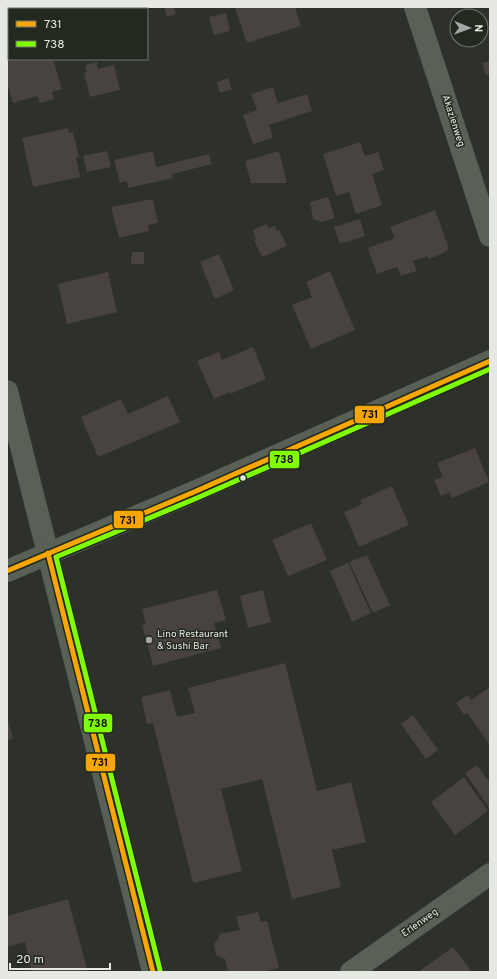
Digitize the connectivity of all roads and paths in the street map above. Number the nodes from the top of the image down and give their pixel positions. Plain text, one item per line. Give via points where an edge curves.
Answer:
1 (415, 7) edge
2 (490, 236) edge
3 (490, 361) edge
4 (7, 391) edge
5 (48, 553) junction
6 (7, 571) edge
7 (490, 874) edge
8 (153, 972) edge
9 (351, 972) edge

1 - 2 street, Akazienweg
3 - 5 street via 187,495
4 - 5 street
5 - 6 street
5 - 8 street
7 - 9 street, Erlenweg

